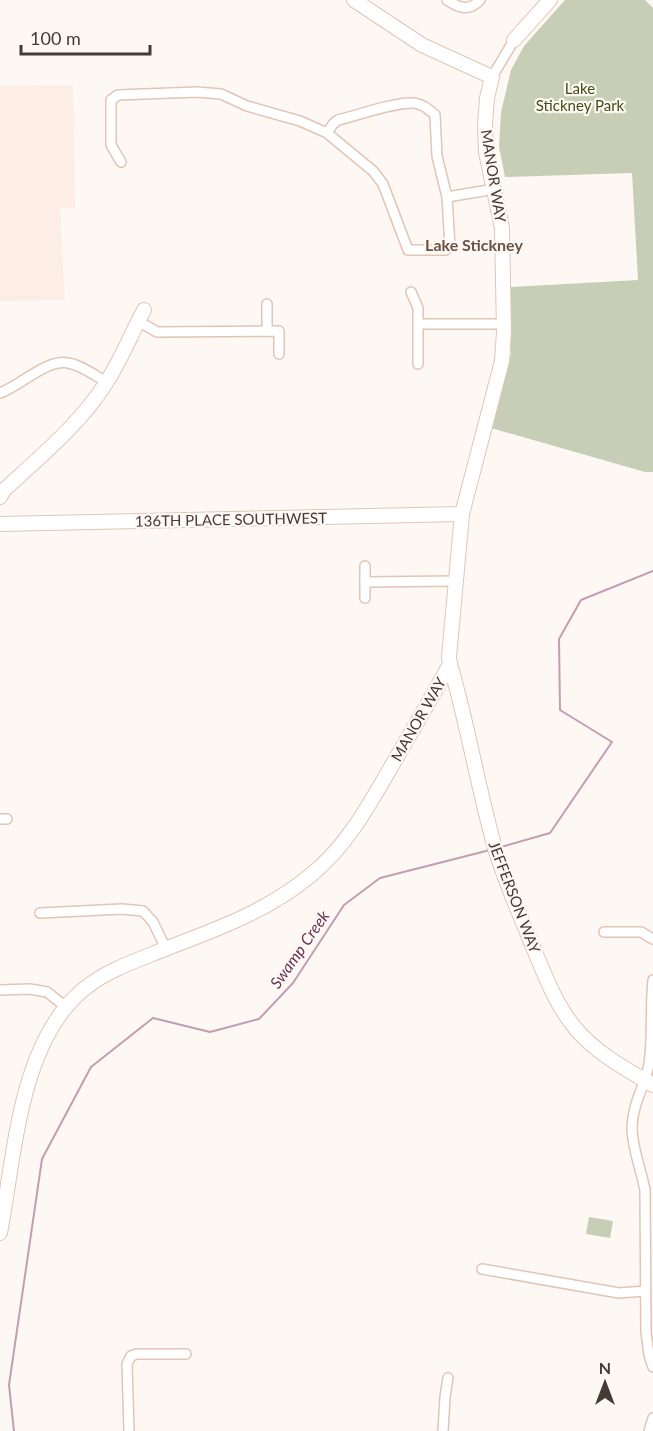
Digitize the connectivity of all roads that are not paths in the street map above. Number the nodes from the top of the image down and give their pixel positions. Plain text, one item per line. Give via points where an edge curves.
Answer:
1 (354, 0) edge
2 (447, 0) edge
3 (480, 0) edge
4 (550, 0) edge
5 (514, 40) joint
6 (492, 77) junction
7 (327, 133) junction
8 (121, 162) dead end
9 (495, 189) junction
10 (447, 197) junction
11 (411, 292) dead end
12 (267, 304) dead end
13 (141, 315) joint
14 (418, 324) junction
15 (504, 324) junction
16 (267, 331) junction
17 (279, 354) dead end
18 (418, 364) dead end
19 (106, 382) junction
20 (0, 393) edge
21 (1, 492) edge
22 (462, 514) junction
23 (0, 524) edge
24 (365, 566) dead end
25 (456, 580) junction
26 (365, 582) junction
27 (365, 598) dead end
28 (450, 664) junction
29 (40, 913) dead end
30 (604, 932) dead end
31 (653, 939) edge
32 (166, 949) junction
33 (653, 980) edge
34 (0, 990) edge
35 (66, 1007) junction
36 (648, 1082) edge
37 (0, 1228) edge
38 (650, 1232) edge
39 (482, 1269) dead end
40 (645, 1291) junction
41 (186, 1354) dead end
42 (653, 1367) edge
43 (448, 1378) dead end
44 (653, 1418) edge
45 (129, 1431) edge
46 (444, 1431) edge
47 (649, 1431) edge

1 - 6 street via 422,45
2 - 3 street via 465,9
4 - 5 street
5 - 6 street
6 - 9 street, MANOR WAY via 484,125
7 - 8 street via 221,94 118,95 111,100 111,145
7 - 10 street via 338,120 403,104 426,107 435,115 437,156
7 - 10 street via 383,184 408,250 450,247
9 - 10 street
9 - 15 street, MANOR WAY via 502,228
11 - 14 street via 418,308
12 - 16 street
13 - 16 street via 157,332
13 - 19 street
14 - 15 street
14 - 18 street
15 - 22 street, MANOR WAY via 502,361
16 - 17 street via 279,331
19 - 20 street via 67,362 52,364
19 - 21 street via 93,402
22 - 23 street, 136TH PLACE SOUTHWEST
22 - 25 street, MANOR WAY
24 - 26 street
25 - 26 street
25 - 28 street, MANOR WAY
26 - 27 street
28 - 32 street, MANOR WAY via 357,826 313,873 285,895 243,919
28 - 36 street, JEFFERSON WAY via 493,844 545,978 577,1031
29 - 32 street via 143,911
30 - 31 street via 641,932
32 - 35 street, MANOR WAY via 107,974
33 - 36 street
34 - 35 street via 47,992
35 - 37 street, MANOR WAY via 45,1039 25,1089
36 - 38 street via 635,1103 632,1127
38 - 40 street
39 - 40 street via 610,1292
40 - 42 street via 646,1333
41 - 45 street via 131,1356 127,1364
43 - 46 street
44 - 47 street

